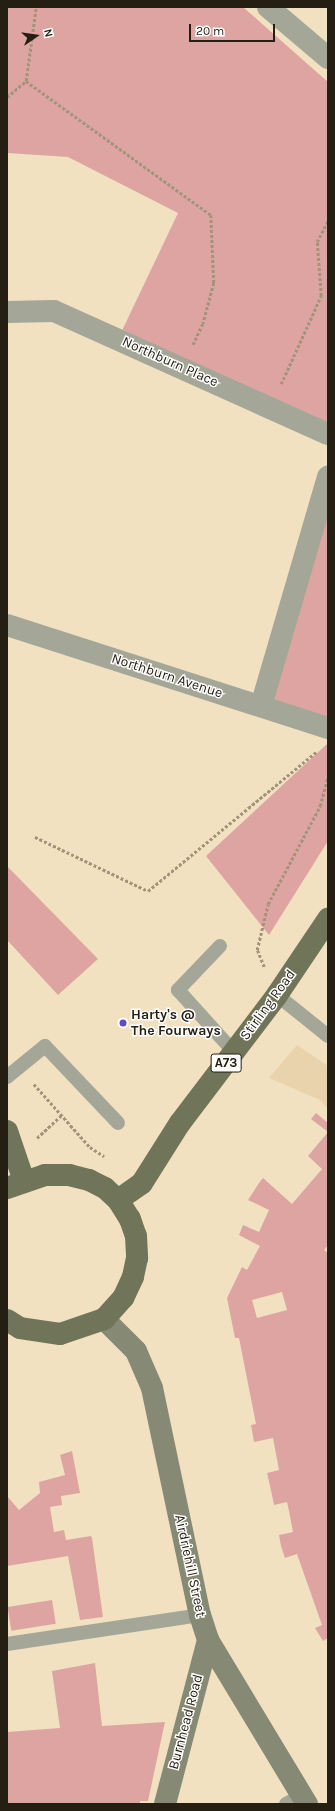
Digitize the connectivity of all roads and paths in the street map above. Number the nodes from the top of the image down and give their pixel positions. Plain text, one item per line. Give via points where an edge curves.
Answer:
1 (36, 7) edge
2 (268, 7) edge
3 (328, 58) edge
4 (26, 81) junction
5 (7, 97) edge
6 (328, 220) edge
7 (7, 312) edge
8 (182, 368) junction
9 (270, 408) junction
10 (328, 434) edge
11 (328, 477) edge
12 (7, 625) edge
13 (261, 706) junction
14 (325, 737) edge
15 (328, 777) edge
16 (35, 837) dead end
17 (328, 919) edge
18 (220, 946) dead end
19 (276, 995) junction
20 (328, 1036) edge
21 (234, 1052) junction
22 (19, 1067) junction
23 (7, 1077) edge
24 (62, 1115) junction
25 (118, 1123) dead end
26 (7, 1131) edge
27 (16, 1157) junction
28 (110, 1160) dead end
29 (15, 1185) edge
30 (118, 1200) junction
31 (104, 1319) junction
32 (7, 1320) edge
33 (200, 1615) junction
34 (208, 1640) junction
35 (7, 1644) edge
36 (298, 1801) edge
37 (165, 1804) edge

1 - 4 path
2 - 3 street
4 - 5 path
4 - 8 path via 211,215 214,283 203,324
6 - 9 path via 317,242 321,296
7 - 8 street, Northburn Place via 54,311
8 - 9 street, Northburn Place
9 - 10 street, Northburn Place
11 - 13 street
12 - 13 street, Northburn Avenue
13 - 14 street, Northburn Avenue
14 - 16 path via 148,890
15 - 19 path via 320,806 268,904 257,950
17 - 19 main road, Stirling Road / A73
18 - 21 lane via 178,990
19 - 20 lane
19 - 21 main road, Stirling Road / A73
21 - 30 main road, Stirling Road / A73 via 180,1123 142,1182
22 - 23 lane
22 - 24 path
22 - 25 lane via 45,1046
24 - 27 path
24 - 28 path via 90,1147
26 - 27 main road
27 - 29 main road
29 - 30 main road via 44,1175 69,1175 100,1186
30 - 31 main road via 130,1219 136,1236 137,1258 133,1277 123,1298
31 - 32 main road via 60,1334 20,1328
31 - 33 main road, Airdriehill Street via 136,1350 152,1388
33 - 34 main road, Airdriehill Street
33 - 35 lane
34 - 36 main road, Airdriehill Street
34 - 37 main road, Burnhead Road

